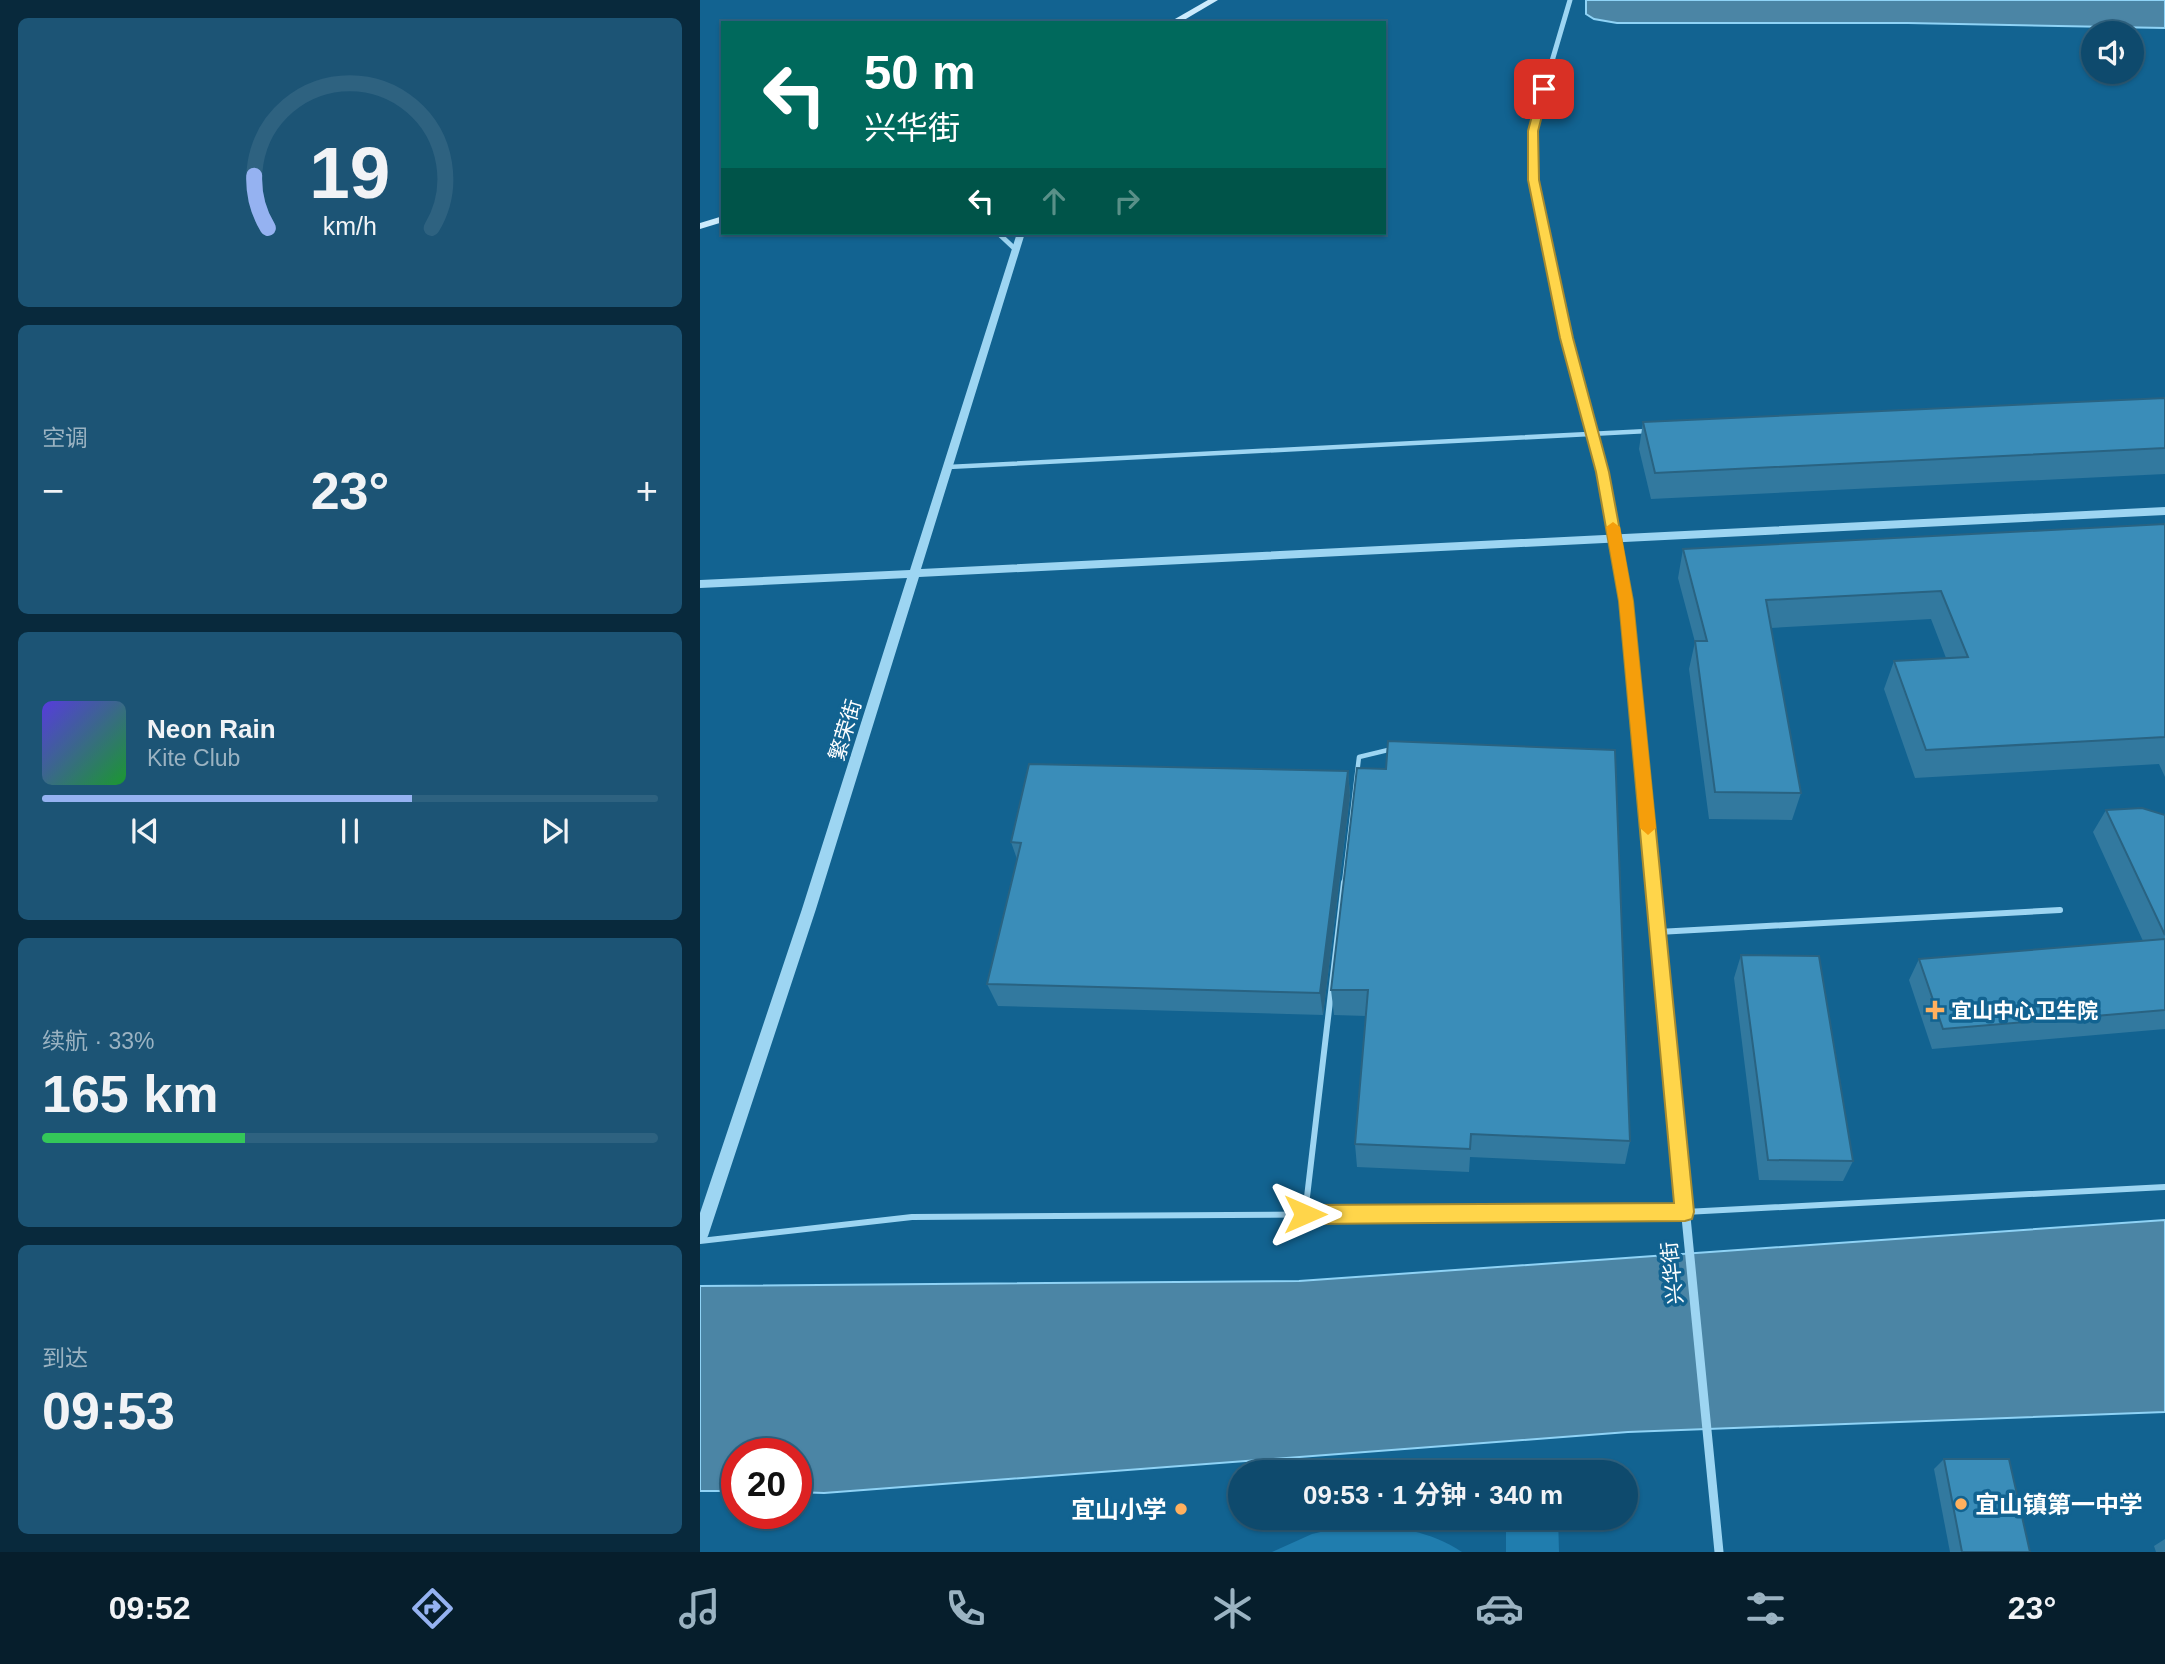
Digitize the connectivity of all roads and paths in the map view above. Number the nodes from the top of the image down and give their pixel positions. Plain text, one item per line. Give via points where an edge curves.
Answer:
1 (1214, 0) edge
2 (1570, 0) edge
3 (1175, 21) edge
4 (721, 220) edge
5 (700, 226) edge
6 (1000, 235) edge
7 (1020, 235) edge
8 (1015, 249) junction
9 (1662, 430) edge
10 (1593, 434) junction
11 (947, 468) junction
12 (2165, 511) edge
13 (1616, 538) junction
14 (913, 574) junction
15 (700, 583) edge
16 (1388, 750) edge
17 (2060, 910) dead end
18 (1658, 932) junction
19 (2165, 1187) edge
20 (1685, 1212) junction
21 (1305, 1214) junction
22 (700, 1239) edge
23 (1719, 1552) edge

1 - 3 main road
2 - 10 street, 兴华街 via 1537,111 1532,166 1566,338
4 - 5 main road
6 - 8 street
7 - 8 street, 繁荣街
8 - 11 street, 繁荣街
9 - 10 lane
10 - 11 lane
10 - 13 street, 兴华街
11 - 14 street, 繁荣街
12 - 13 street
13 - 14 street
13 - 18 street, 兴华街
14 - 15 street
14 - 22 street, 繁荣街
16 - 21 lane via 1359,757
17 - 18 lane
18 - 20 street, 兴华街
19 - 20 lane
20 - 21 lane
20 - 23 street, 兴华街
21 - 22 lane via 912,1217

